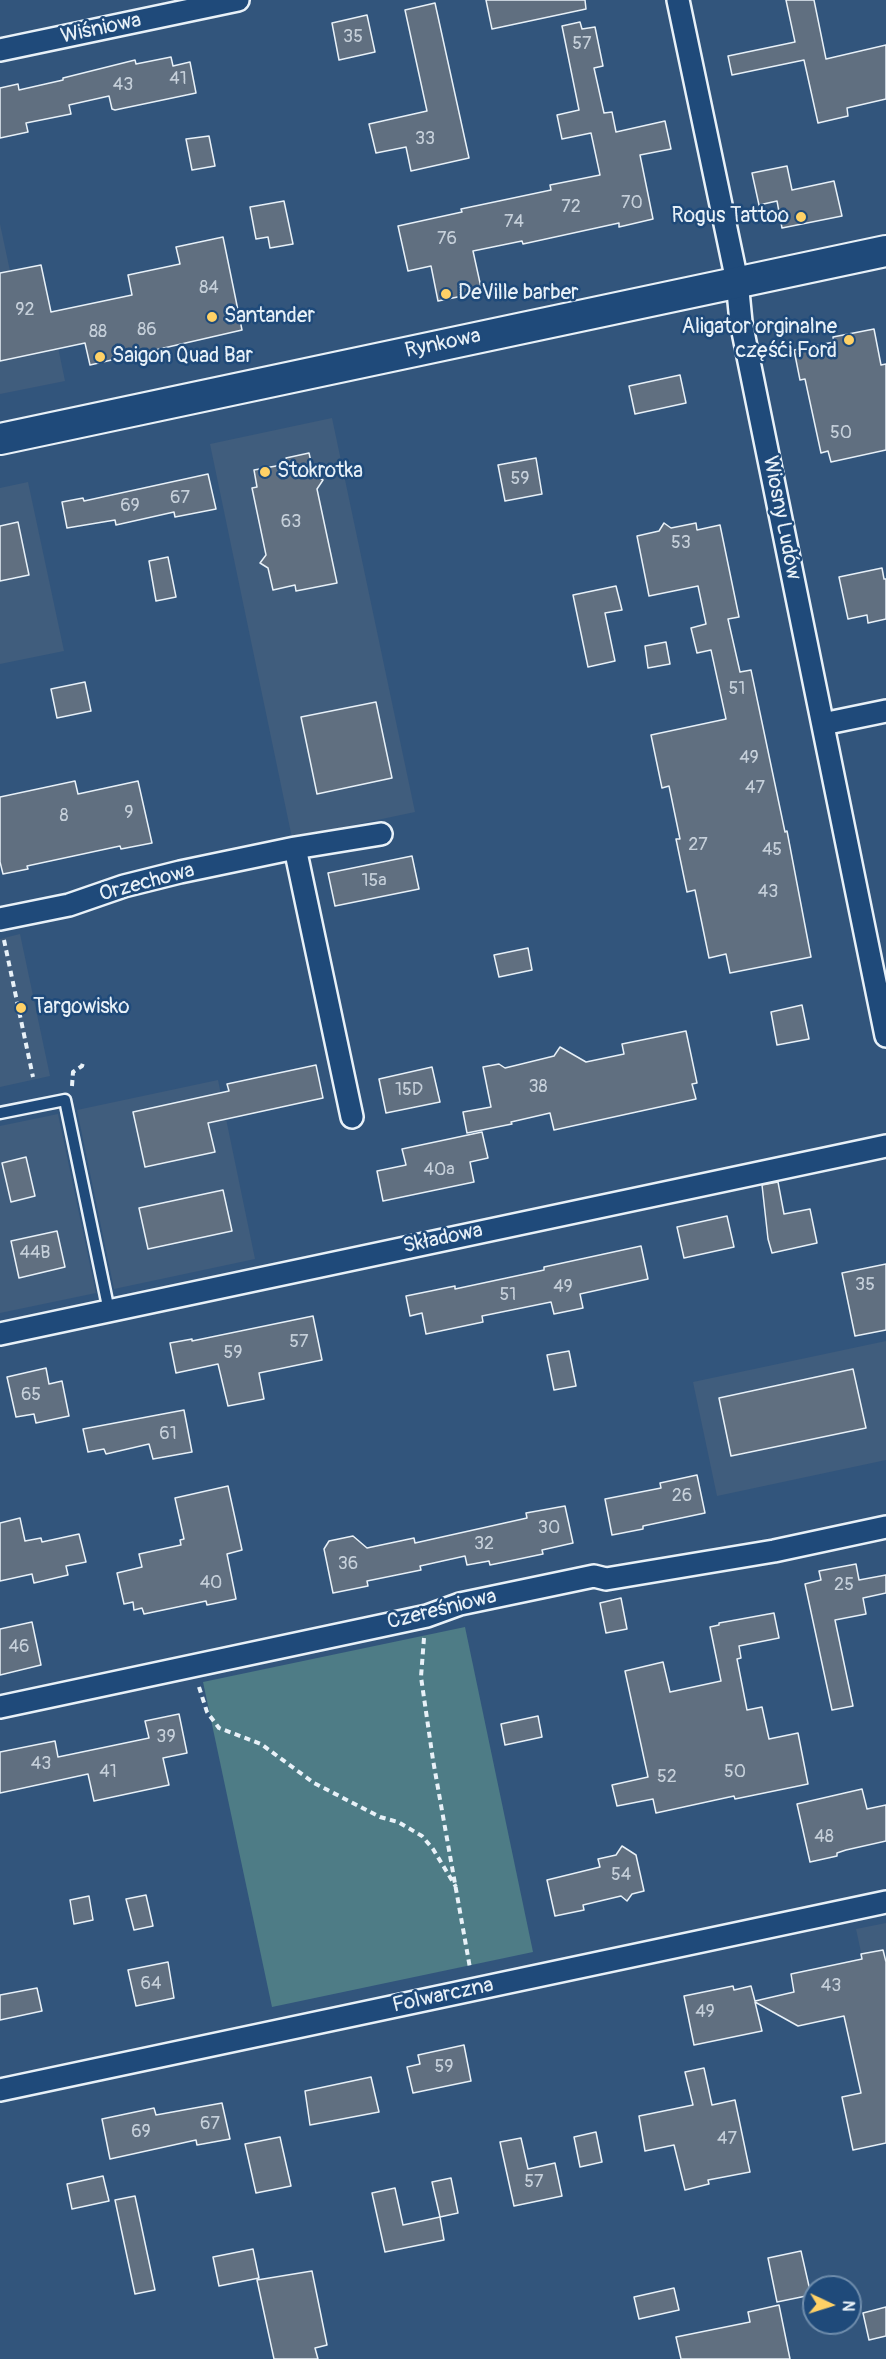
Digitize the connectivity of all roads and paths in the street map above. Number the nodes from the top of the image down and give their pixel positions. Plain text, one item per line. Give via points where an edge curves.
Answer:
1 (238, 0) edge
2 (678, 0) edge
3 (0, 50) edge
4 (886, 251) edge
5 (737, 281) junction
6 (0, 439) edge
7 (886, 711) edge
8 (823, 724) junction
9 (381, 834) dead end
10 (295, 848) junction
11 (2, 927) edge
12 (886, 1036) edge
13 (83, 1063) dead end
14 (33, 1077) dead end
15 (65, 1100) junction
16 (0, 1113) edge
17 (352, 1117) dead end
18 (886, 1146) edge
19 (109, 1311) junction
20 (0, 1334) edge
21 (886, 1527) edge
22 (427, 1616) junction
23 (192, 1666) junction
24 (0, 1707) edge
25 (456, 1887) junction
26 (886, 1902) edge
27 (471, 1971) dead end
28 (0, 2090) edge

1 - 3 street, Wiśniowa
2 - 5 street, Wiosny Ludów
4 - 5 street, Rynkowa
5 - 6 street, Rynkowa
5 - 8 street, Wiosny Ludów via 741,322
7 - 8 street
8 - 12 street, Wiosny Ludów
9 - 10 street, Orzechowa
10 - 11 street, Orzechowa via 124,886
10 - 17 street
11 - 14 path
13 - 15 path via 73,1072 72,1088
15 - 16 lane
15 - 19 lane
18 - 19 street, Składowa
19 - 20 street, Składowa
21 - 22 street, Czereśniowa via 774,1551 606,1579 594,1576 460,1604
22 - 23 street, Czereśniowa
22 - 25 path via 421,1677
23 - 24 street, Czereśniowa
23 - 25 path via 207,1712 219,1728 261,1744 314,1783 422,1836
25 - 27 path
26 - 28 street, Folwarczna

